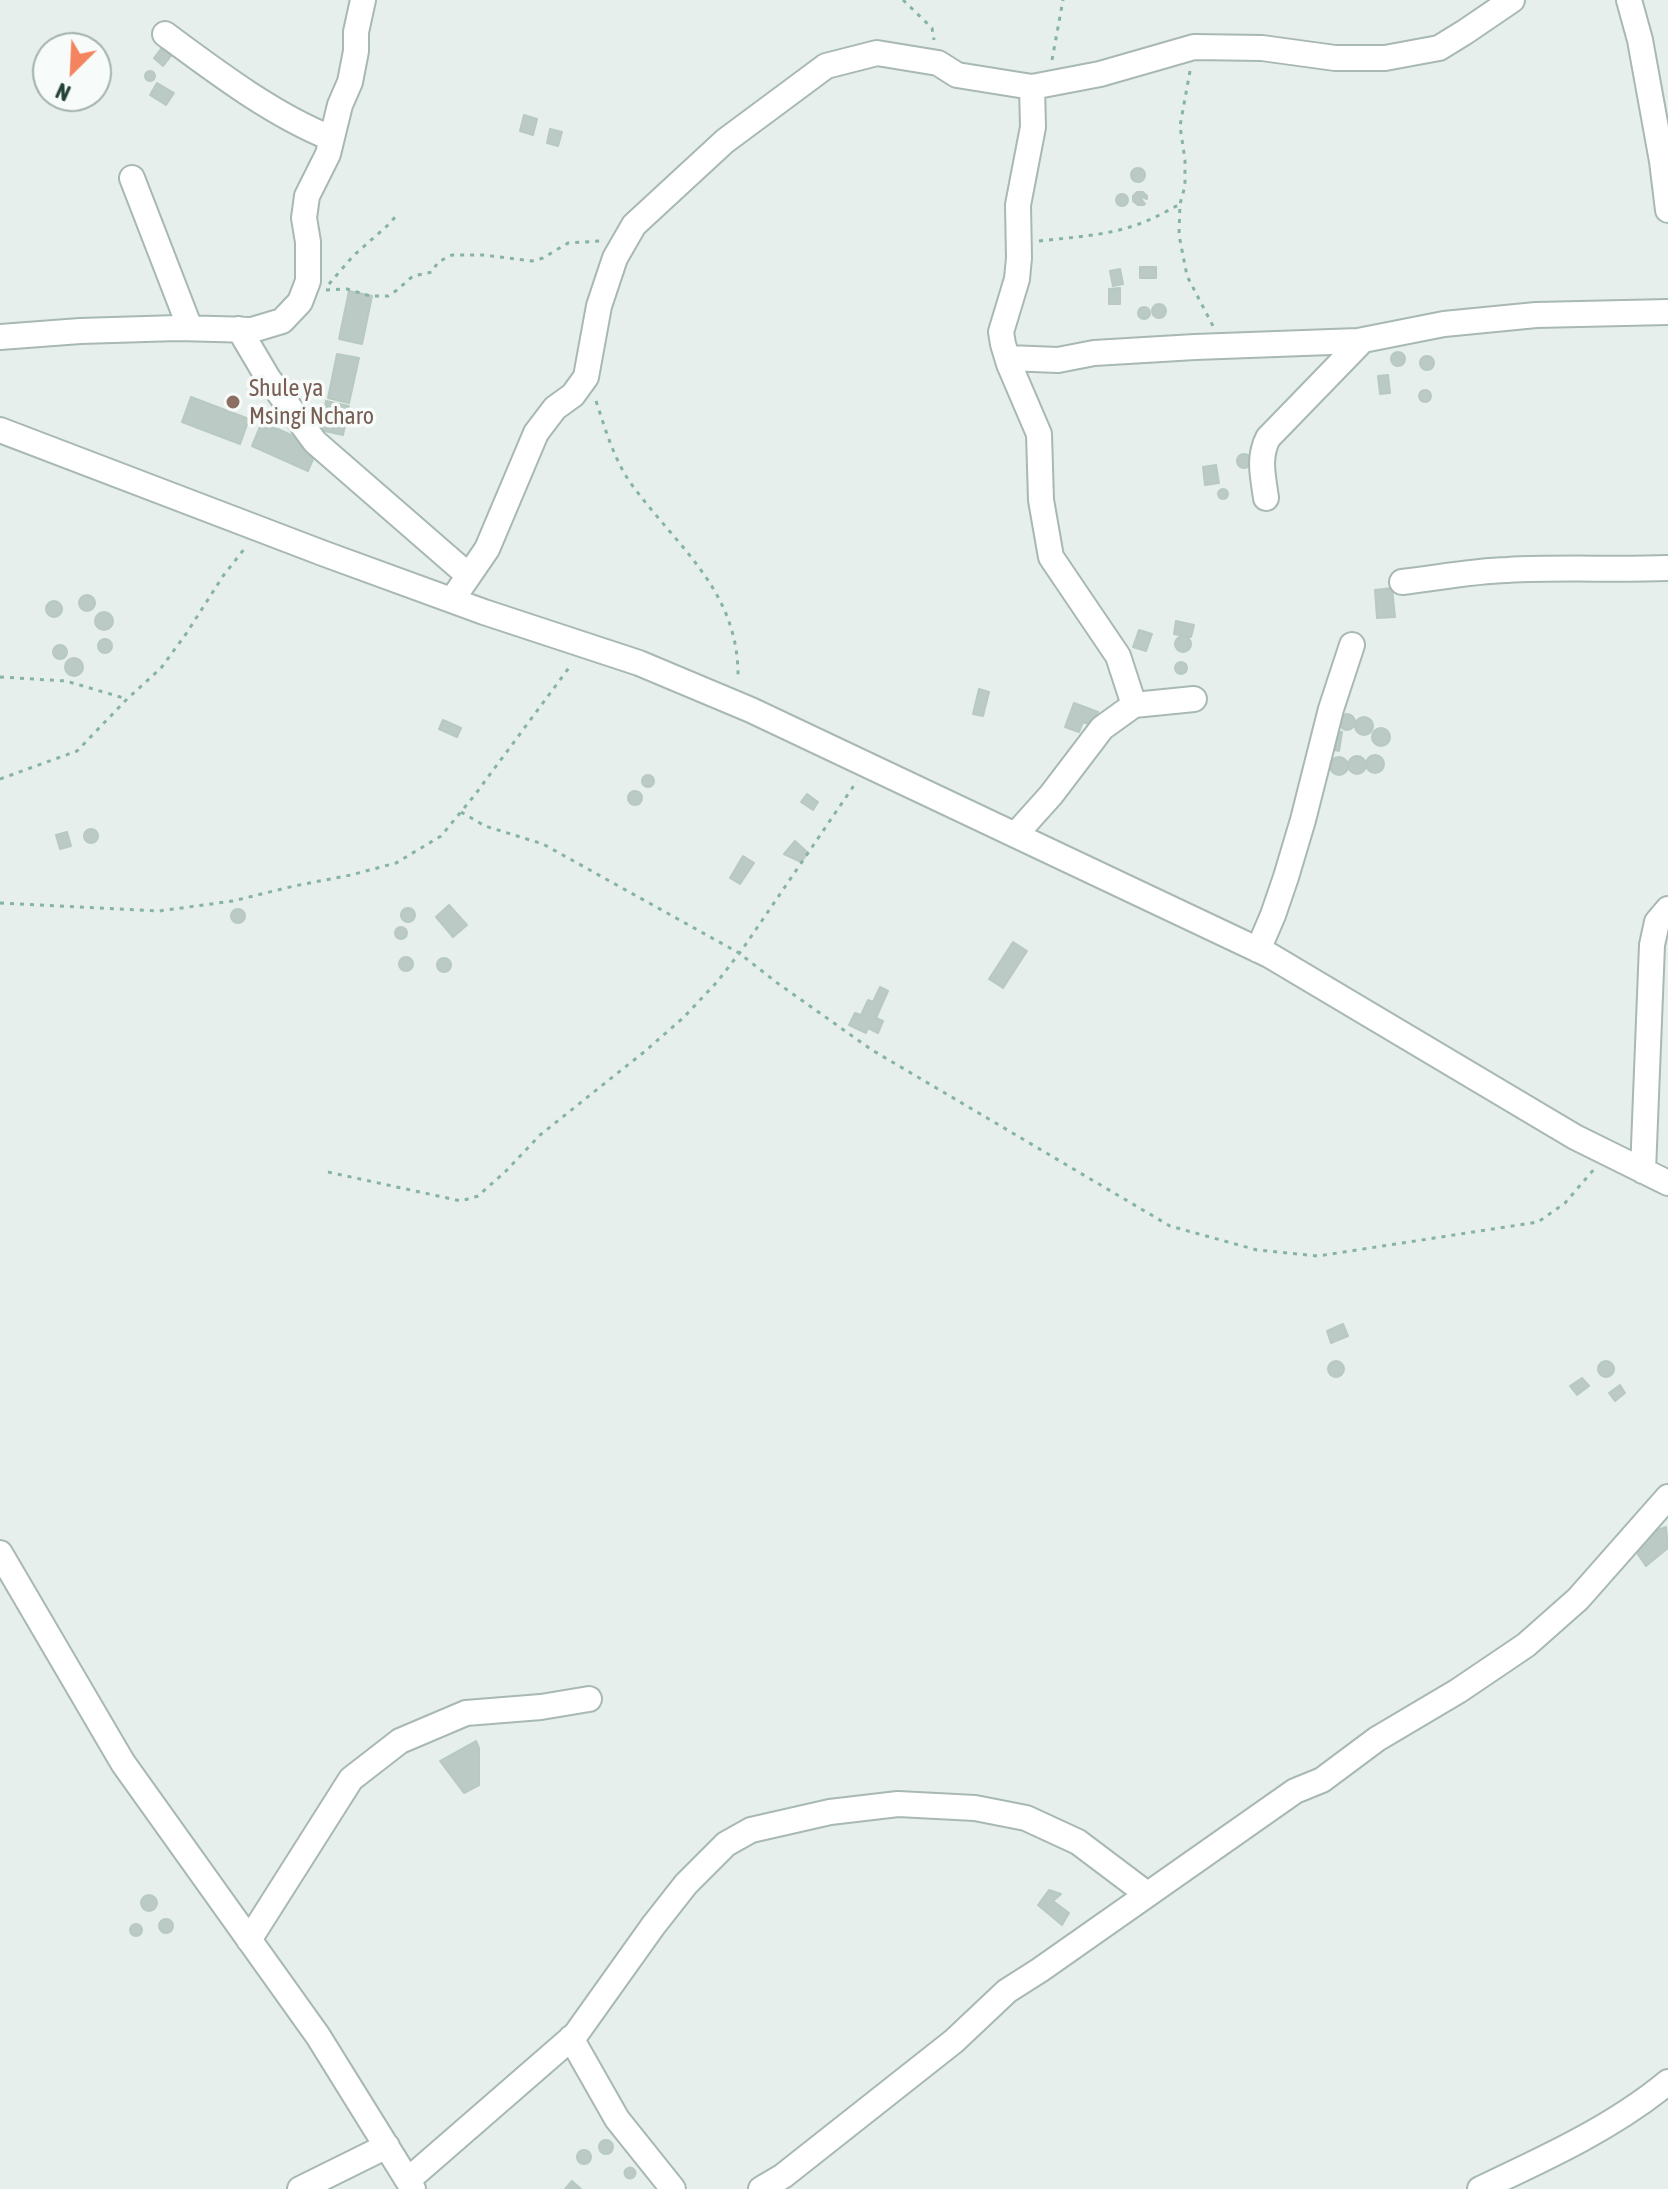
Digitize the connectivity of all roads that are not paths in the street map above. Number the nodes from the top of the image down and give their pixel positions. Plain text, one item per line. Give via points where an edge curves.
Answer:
1 (363, 0) edge
2 (1512, 0) edge
3 (1629, 0) edge
4 (165, 34) dead end
5 (1040, 85) junction
6 (331, 138) junction
7 (132, 178) dead end
8 (1668, 210) edge
9 (1668, 312) edge
10 (190, 328) junction
11 (239, 329) junction
12 (0, 337) edge
13 (1363, 340) junction
14 (1008, 358) junction
15 (0, 430) edge
16 (1266, 498) dead end
17 (1668, 568) edge
18 (468, 575) junction
19 (1402, 582) dead end
20 (452, 600) junction
21 (1352, 645) dead end
22 (1194, 699) dead end
23 (1134, 705) junction
24 (1016, 834) junction
25 (1668, 909) edge
26 (1258, 950) junction
27 (1660, 980) edge
28 (1643, 1171) junction
29 (1668, 1183) edge
30 (1668, 1497) edge
31 (0, 1553) edge
32 (8, 1579) edge
33 (589, 1699) dead end
34 (1147, 1894) junction
35 (249, 1940) junction
36 (571, 2038) junction
37 (1668, 2082) edge
38 (387, 2146) junction
39 (410, 2184) edge
40 (300, 2189) edge
41 (673, 2189) edge
42 (761, 2189) edge
43 (1480, 2189) edge

1 - 6 street via 350,82
2 - 5 street via 1439,48 1385,58 1194,47
3 - 8 street
4 - 6 street via 304,127
5 - 14 street via 1018,205 1017,279 1001,332
5 - 18 street via 957,75 938,63 877,53 826,66 725,141 634,225 615,258 599,306 586,377 536,433 487,549
6 - 11 street via 307,196 308,281 300,302 282,321
7 - 10 street
9 - 13 street via 1536,315 1444,324
10 - 11 street
10 - 12 street
11 - 18 street via 315,442
13 - 14 street via 1094,353 1058,360
13 - 16 street via 1268,438 1261,466
14 - 23 street via 1039,434 1041,500 1051,557 1118,656
15 - 20 street
17 - 19 street via 1503,570
18 - 20 street
20 - 24 street via 639,663
21 - 26 street via 1286,877
22 - 23 street
23 - 24 street via 1102,728
24 - 26 street
25 - 27 street via 1657,922 1652,945
26 - 28 street via 1547,1121
27 - 28 street
28 - 29 street
30 - 34 street via 1578,1599 1526,1645 1322,1780 1295,1791
31 - 32 street
32 - 35 street via 21,1591 123,1763
33 - 35 street via 466,1713 400,1741 351,1779
34 - 36 street via 1078,1842 1026,1818 975,1808 898,1804 751,1830 726,1844 686,1884
34 - 42 street via 1007,1991 954,2041
35 - 38 street
36 - 39 street
36 - 41 street via 617,2119
37 - 43 street via 1564,2149
38 - 39 street
38 - 40 street

